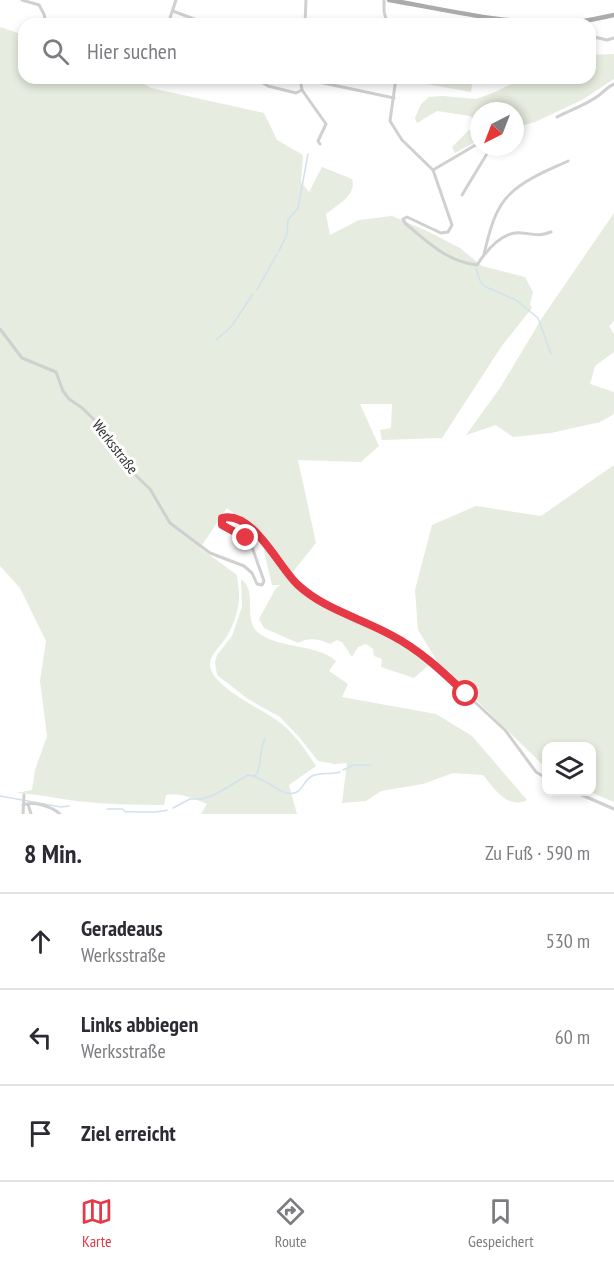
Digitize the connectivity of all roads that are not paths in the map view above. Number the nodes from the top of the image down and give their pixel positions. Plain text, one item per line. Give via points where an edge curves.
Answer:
1 (22, 0) edge
2 (176, 0) edge
3 (306, 0) edge
4 (387, 0) edge
5 (173, 11) junction
6 (614, 15) edge
7 (45, 18) edge
8 (170, 18) edge
9 (191, 18) edge
10 (305, 18) edge
11 (386, 18) edge
12 (488, 18) edge
13 (595, 18) edge
14 (596, 37) edge
15 (614, 38) edge
16 (266, 84) edge
17 (301, 84) edge
18 (328, 84) edge
19 (395, 84) edge
20 (614, 84) edge
21 (302, 90) junction
22 (394, 98) junction
23 (557, 117) dead end
24 (320, 144) dead end
25 (470, 148) edge
26 (485, 156) edge
27 (568, 161) dead end
28 (433, 171) junction
29 (462, 195) dead end
30 (551, 232) dead end
31 (483, 256) junction
32 (0, 328) edge
33 (542, 776) edge
34 (583, 796) edge
35 (28, 804) junction
36 (614, 809) edge
37 (23, 814) edge
38 (31, 814) edge
39 (60, 814) edge

1 - 7 street via 39,5
2 - 5 street
3 - 10 street
4 - 11 street
4 - 12 main road
5 - 8 street
5 - 9 street
6 - 13 main road
14 - 15 street
16 - 21 street via 296,93
17 - 21 street
18 - 22 street
19 - 22 street
20 - 23 street
21 - 24 street via 326,124
22 - 28 street via 390,115 393,128
25 - 28 street
26 - 29 street
27 - 31 street via 511,192 491,226
28 - 31 street via 452,228 441,233 407,217 403,220 441,252 461,263 477,266
30 - 31 street via 507,236
32 - 33 street, Werksstraße via 22,358 56,372 69,399 103,428 128,468 150,489 170,523 210,553 244,566 262,585 252,547 246,538 222,525 222,518 240,521 264,541 288,574 317,599 425,656 505,730
34 - 36 street
35 - 37 street via 23,801
35 - 38 street
35 - 39 street via 55,809

